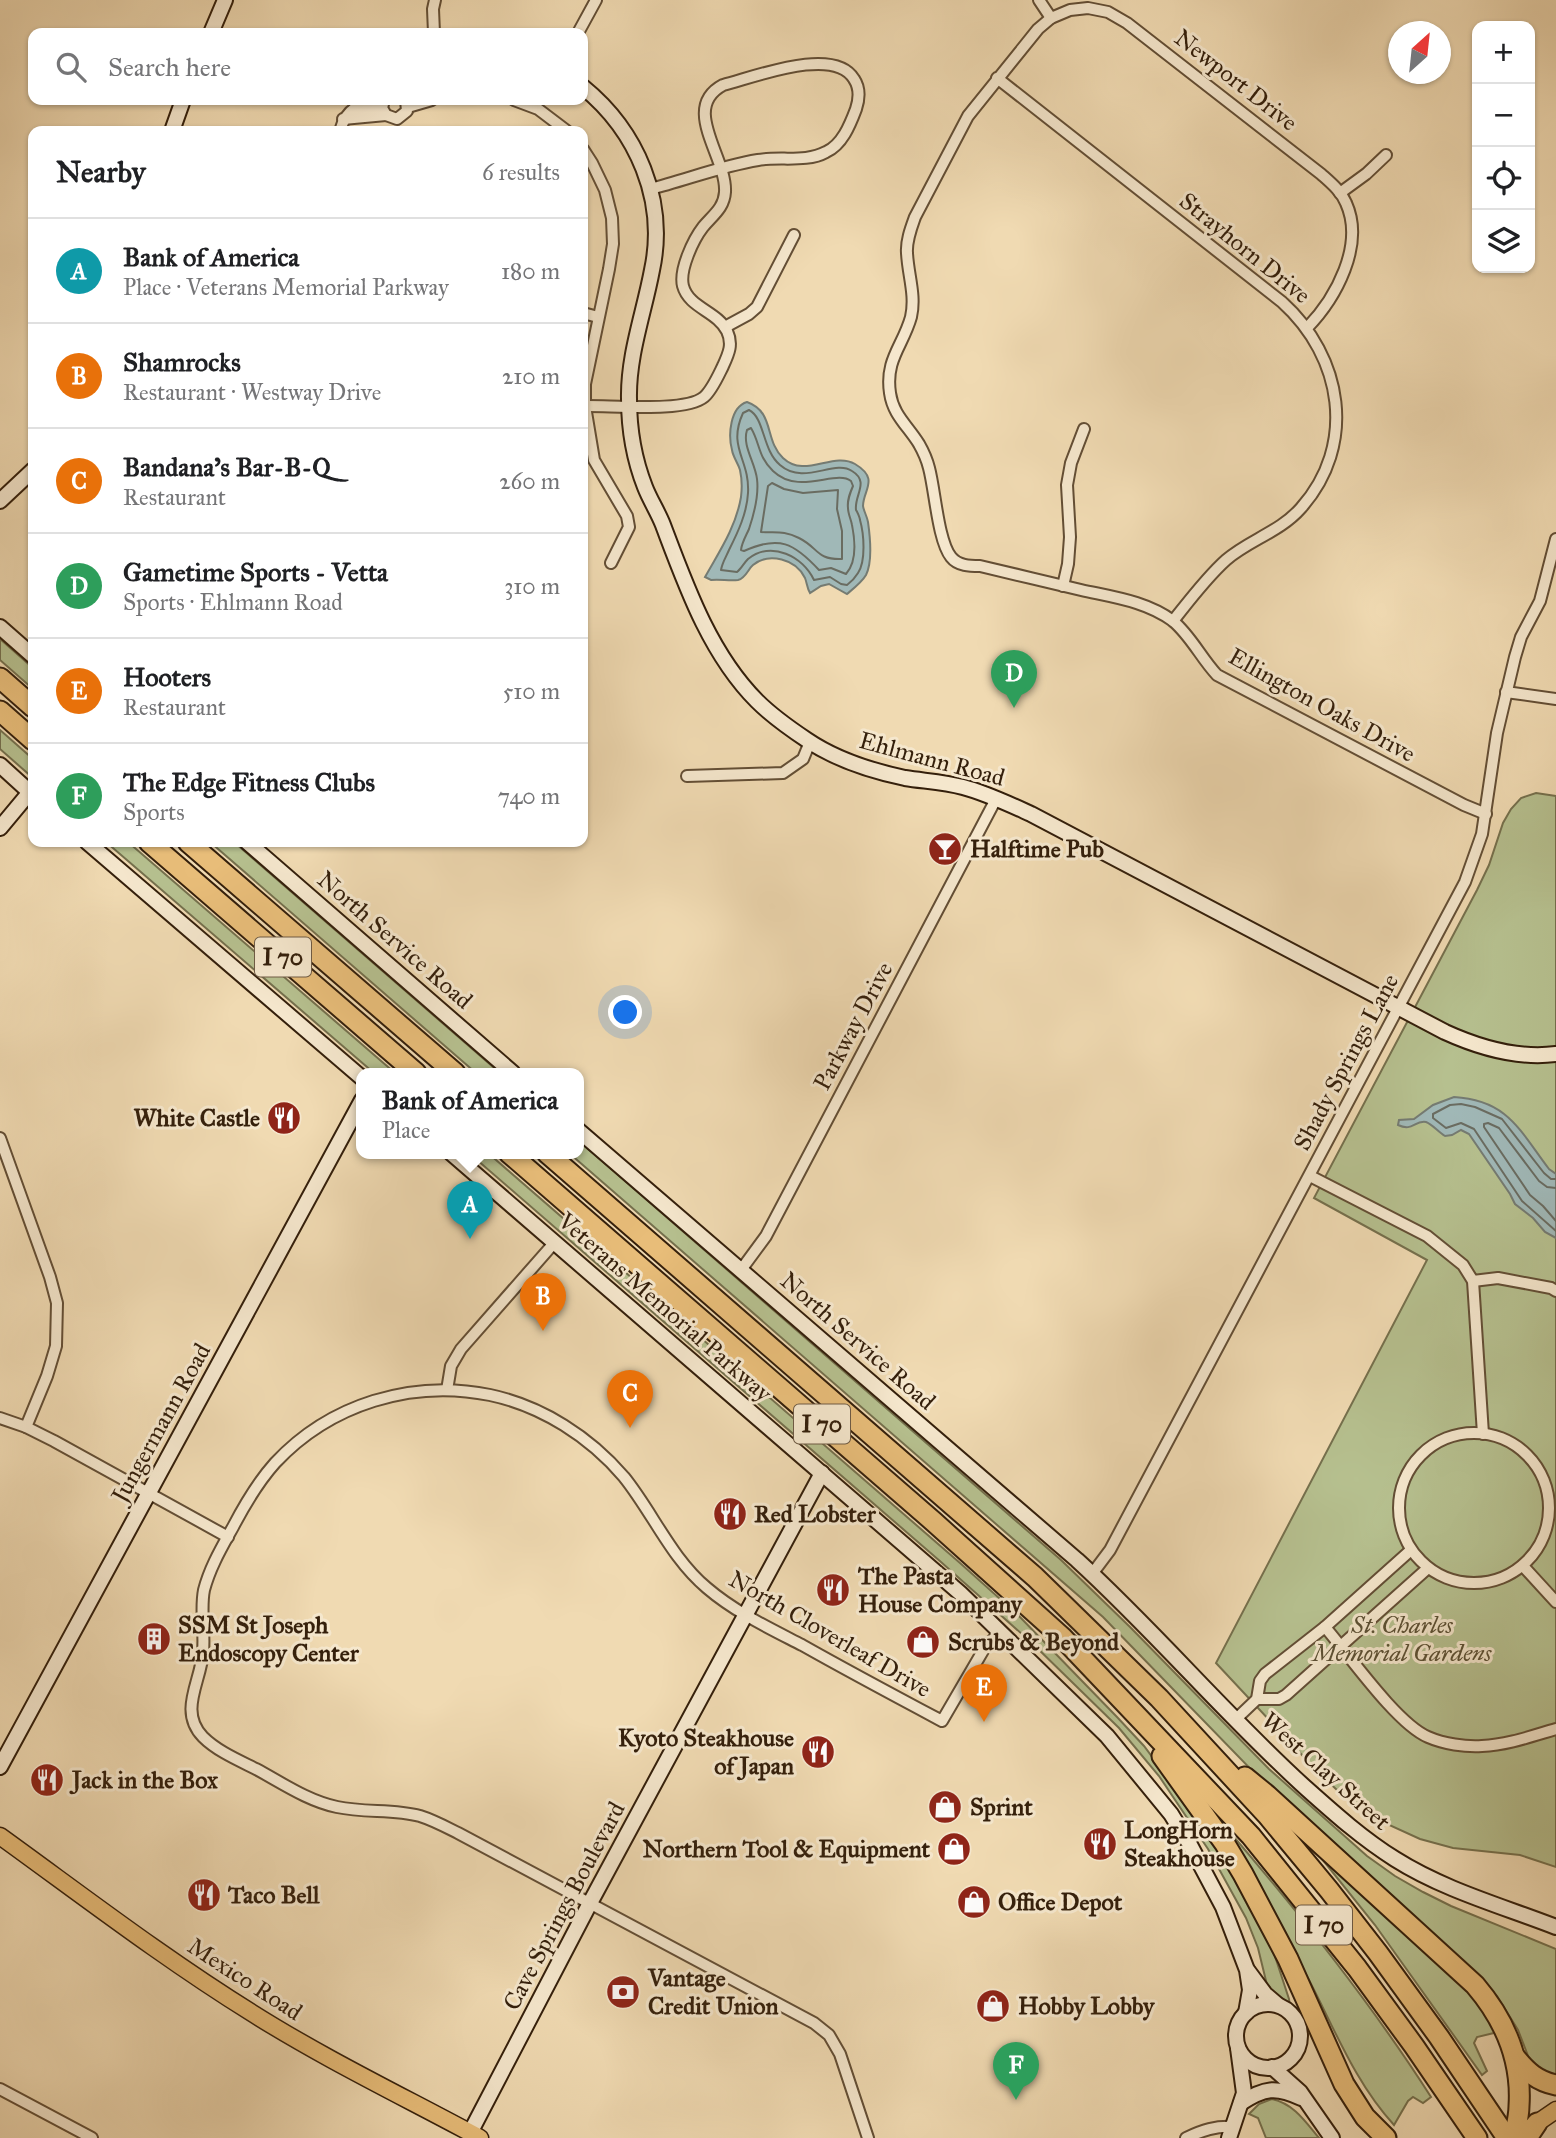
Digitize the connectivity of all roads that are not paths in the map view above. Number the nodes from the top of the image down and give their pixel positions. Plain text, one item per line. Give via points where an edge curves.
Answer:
1 (225, 0) edge
2 (435, 0) edge
3 (596, 0) edge
4 (1039, 0) edge
5 (1051, 18) junction
6 (217, 28) edge
7 (434, 28) edge
8 (581, 28) edge
9 (997, 78) junction
10 (588, 92) edge
11 (181, 105) edge
12 (359, 105) edge
13 (406, 105) edge
14 (527, 105) edge
15 (384, 106) edge
16 (343, 119) junction
17 (174, 126) edge
18 (341, 126) edge
19 (562, 126) edge
20 (1385, 155) dead end
21 (588, 157) edge
22 (720, 169) junction
23 (650, 189) junction
24 (1340, 193) junction
25 (794, 235) dead end
26 (588, 314) edge
27 (598, 317) junction
28 (725, 327) junction
29 (1307, 328) junction
30 (588, 348) edge
31 (588, 406) edge
32 (629, 407) junction
33 (588, 428) edge
34 (1084, 429) dead end
35 (28, 475) edge
36 (0, 501) edge
37 (1556, 539) edge
38 (952, 558) joint
39 (611, 563) dead end
40 (1063, 586) junction
41 (1172, 621) junction
42 (0, 627) edge
43 (28, 652) edge
44 (0, 678) edge
45 (1506, 692) junction
46 (1556, 699) edge
47 (28, 703) edge
48 (0, 711) edge
49 (28, 736) edge
50 (810, 743) junction
51 (0, 765) edge
52 (687, 776) dead end
53 (28, 790) edge
54 (28, 798) edge
55 (996, 799) junction
56 (1486, 814) junction
57 (0, 828) edge
58 (93, 847) edge
59 (155, 847) edge
60 (194, 847) edge
61 (253, 847) edge
62 (1398, 1007) junction
63 (1556, 1054) edge
64 (410, 1068) edge
65 (449, 1068) edge
66 (507, 1068) edge
67 (356, 1073) edge
68 (356, 1111) edge
69 (584, 1134) edge
70 (0, 1138) edge
71 (458, 1159) edge
72 (516, 1159) edge
73 (554, 1159) edge
74 (1310, 1176) junction
75 (555, 1242) junction
76 (741, 1270) junction
77 (1474, 1281) junction
78 (1556, 1291) edge
79 (447, 1390) junction
80 (0, 1418) edge
81 (26, 1427) junction
82 (1483, 1434) junction
83 (822, 1474) junction
84 (148, 1493) junction
85 (228, 1537) junction
86 (1411, 1550) junction
87 (1523, 1566) junction
88 (1428, 1568) junction
89 (1092, 1574) junction
90 (1107, 1588) joint
91 (1556, 1601) edge
92 (746, 1615) junction
93 (1325, 1626) junction
94 (1000, 1631) junction
95 (1341, 1646) junction
96 (1257, 1699) junction
97 (1236, 1720) junction
98 (1556, 1729) edge
99 (1150, 1730) junction
100 (1198, 1739) junction
101 (0, 1767) edge
102 (0, 1836) edge
103 (590, 1903) junction
104 (1556, 1927) edge
105 (1247, 1970) junction
106 (1278, 2006) junction
107 (1245, 2013) junction
108 (1238, 2048) junction
109 (1294, 2052) junction
110 (1513, 2054) junction
111 (1270, 2067) junction
112 (1556, 2085) edge
113 (0, 2089) edge
114 (1303, 2096) junction
115 (1242, 2098) junction
116 (1556, 2110) edge
117 (1532, 2130) edge
118 (1232, 2132) edge
119 (472, 2136) edge
120 (1386, 2137) edge
121 (92, 2138) edge
122 (868, 2138) edge
123 (1188, 2138) edge
124 (1332, 2138) edge
125 (1477, 2138) edge
126 (1507, 2138) edge
127 (1515, 2138) edge

1 - 6 street
2 - 7 street
3 - 8 street
4 - 5 street
5 - 9 street, Newport Drive
5 - 24 street, Newport Drive via 1088,8 1128,23
9 - 29 street, Strayhorn Drive via 1282,302
9 - 38 street, Newport Drive via 968,116 915,217 906,252 913,304 889,376 894,410 920,444 929,467
10 - 23 street, Ehlmann Road via 628,136
11 - 17 street
12 - 16 street
13 - 15 street via 401,117 393,119
14 - 19 street
15 - 16 street
16 - 18 street
20 - 24 street
21 - 27 street via 605,190 612,218 613,244
22 - 22 street via 758,160 817,156 833,148 858,102 852,75 835,66 802,64 715,90 704,110
22 - 23 street
22 - 28 street via 725,194 722,204 687,258 683,286 698,306
23 - 32 street, Ehlmann Road via 656,248 633,354
24 - 29 street, Newport Drive via 1351,217 1350,254 1334,293
25 - 28 street via 757,307
26 - 27 street
27 - 30 street
28 - 32 street via 730,352 705,396 677,406
29 - 41 street, Strayhorn Drive via 1327,365 1336,401 1334,438 1325,471 1287,523 1226,560
31 - 32 street
32 - 50 street, Ehlmann Road via 631,438 645,488 710,635 756,700
33 - 39 street via 594,460 629,527
34 - 40 street via 1067,485 1070,537
35 - 36 street
37 - 45 street, Shady Springs Lane via 1540,601 1521,637
38 - 40 street, Ellington Oaks Drive
40 - 41 street, Ellington Oaks Drive via 1142,604
41 - 56 street, Ellington Oaks Drive via 1217,675
42 - 43 street
44 - 47 highway
45 - 46 street
45 - 56 street, Shady Springs Lane
48 - 49 highway
50 - 52 street via 803,759 782,773
50 - 55 street, Ehlmann Road via 904,778 959,786
51 - 53 street
54 - 57 street
55 - 62 street, Ehlmann Road
55 - 76 street, Parkway Drive via 766,1236
56 - 62 street, Shady Springs Lane via 1465,881
58 - 67 street
59 - 64 highway, I 70
60 - 65 highway, I 70
61 - 66 street, North Service Road
62 - 63 street, Ehlmann Road via 1485,1048 1525,1055
62 - 74 street, Shady Springs Lane
68 - 84 street, Jungermann Road
69 - 76 street, North Service Road
70 - 81 street via 50,1276 57,1310 57,1346
71 - 75 street, Veterans Memorial Parkway
72 - 99 highway, I 70 via 1007,1586
73 - 100 highway, I 70 via 1035,1577
74 - 77 street via 1427,1236 1463,1265
74 - 89 street, Shady Springs Lane via 1110,1550
75 - 79 street via 461,1349 451,1366
75 - 83 street, Veterans Memorial Parkway
76 - 89 street, North Service Road
77 - 78 street via 1498,1278
77 - 82 street
79 - 85 street, North Cloverleaf Drive via 397,1394 363,1404 326,1423 275,1463
79 - 92 street, North Cloverleaf Drive via 492,1395 526,1406 579,1435 624,1478 690,1570
80 - 81 street
81 - 84 street
82 - 86 street via 1441,1440 1409,1469 1398,1510
82 - 87 street via 1504,1439 1522,1451 1546,1486 1546,1529 1538,1549
83 - 92 street, Cave Springs Boulevard
83 - 94 street, Veterans Memorial Parkway
84 - 85 street
84 - 101 street, Jungermann Road
85 - 103 street, North Cloverleaf Drive via 204,1591 203,1651 190,1708 201,1735 309,1798 356,1810 420,1816
86 - 88 street
86 - 93 street
87 - 88 street via 1486,1583 1446,1578
87 - 91 street
88 - 95 street
89 - 90 street, North Service Road
90 - 97 street, West Clay Street
92 - 94 street, North Cloverleaf Drive via 942,1721 984,1649
92 - 103 street, Cave Springs Boulevard
93 - 95 street
93 - 96 street via 1265,1674
94 - 105 street, Veterans Memorial Parkway via 1107,1735 1171,1814 1223,1907
95 - 96 street via 1286,1695
95 - 98 street via 1394,1709 1429,1737 1483,1746
96 - 97 street
97 - 104 street, West Clay Street via 1353,1829 1397,1860 1451,1888
99 - 120 highway via 1163,1758 1225,1844 1259,1902 1355,2104
99 - 125 highway, I 70 via 1251,1836 1309,1906
100 - 110 highway via 1267,1795 1475,1985 1503,2023
100 - 126 highway, I 70 via 1329,1890
102 - 119 main road, Mexico Road via 252,2013
103 - 119 street, Cave Springs Boulevard
103 - 122 street, North Cloverleaf Drive via 824,2030 840,2054
105 - 106 street
105 - 107 street, Veterans Memorial Parkway via 1250,1990
106 - 107 street via 1257,2006
106 - 109 street via 1288,2011 1299,2028
107 - 108 street via 1237,2028
108 - 111 street via 1252,2063
108 - 115 street
109 - 111 street via 1282,2064
109 - 114 street
110 - 112 highway via 1533,2077
110 - 127 highway via 1519,2106
111 - 114 street
111 - 115 street
113 - 121 street
114 - 115 street via 1274,2089
114 - 124 street
115 - 118 street
116 - 117 main road
117 - 127 main road
118 - 123 street via 1210,2128

